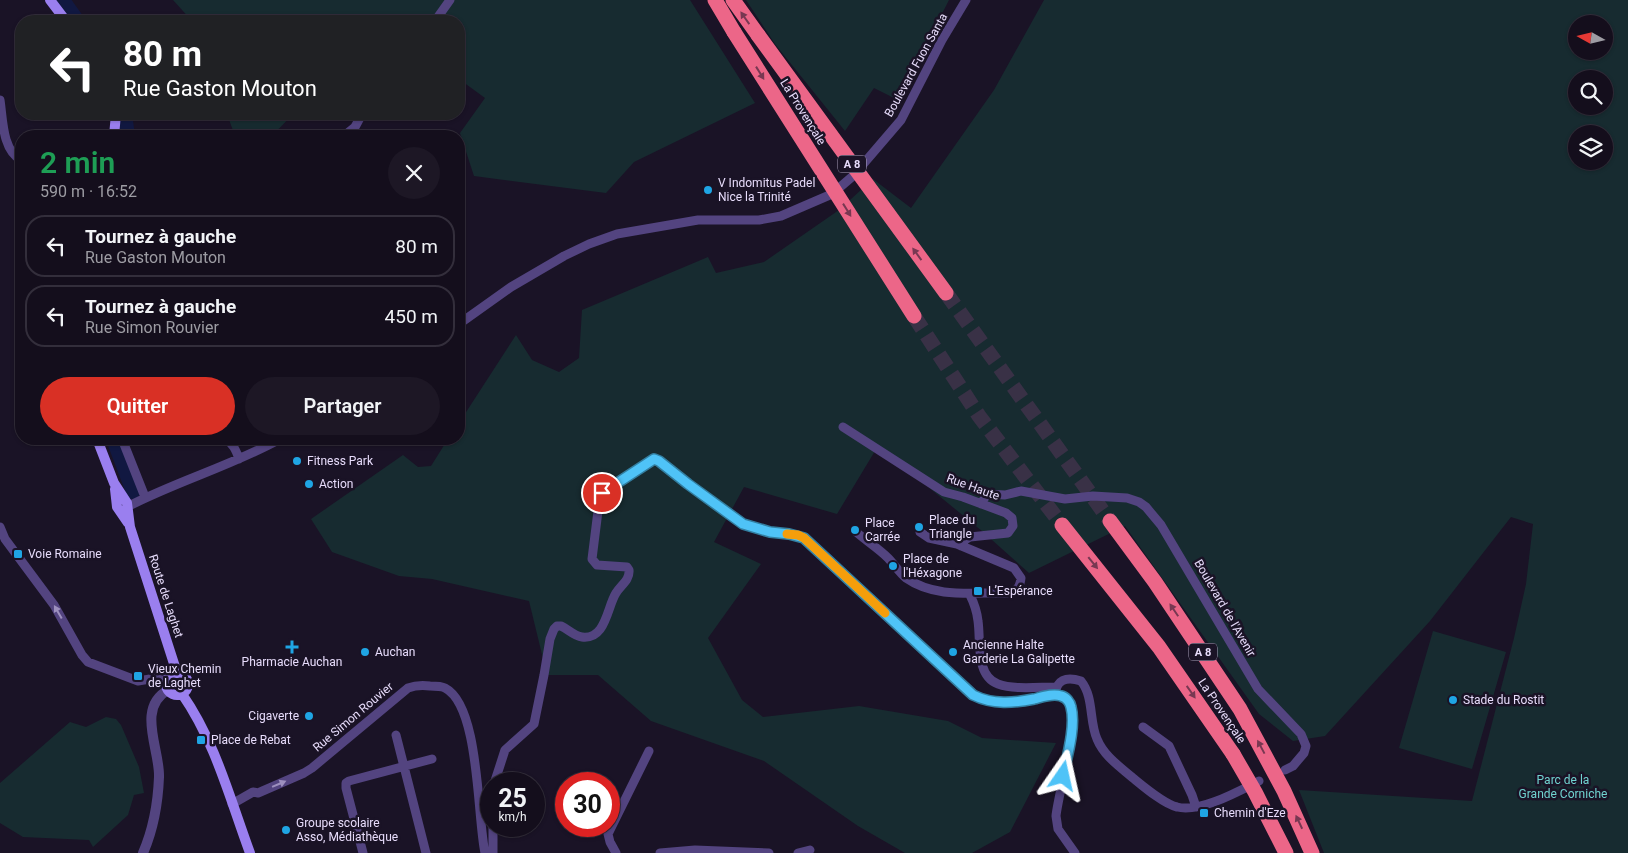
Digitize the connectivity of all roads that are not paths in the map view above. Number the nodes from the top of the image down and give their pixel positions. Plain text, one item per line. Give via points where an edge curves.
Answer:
1 (50, 0) edge
2 (450, 0) edge
3 (715, 0) edge
4 (733, 0) edge
5 (966, 0) edge
6 (61, 15) edge
7 (440, 15) edge
8 (0, 100) edge
9 (15, 156) edge
10 (946, 293) tunnel mouth
11 (914, 316) tunnel mouth
12 (465, 320) edge
13 (843, 427) dead end
14 (99, 445) edge
15 (124, 445) edge
16 (232, 445) edge
17 (267, 445) edge
18 (239, 459) junction
19 (145, 497) junction
20 (982, 504) junction
21 (123, 505) junction
22 (1110, 521) tunnel mouth
23 (1062, 525) tunnel mouth
24 (0, 527) edge
25 (855, 531) dead end
26 (920, 532) dead end
27 (961, 546) junction
28 (970, 595) junction
29 (177, 672) junction
30 (167, 685) junction
31 (1058, 693) junction
32 (182, 694) junction
33 (1143, 726) dead end
34 (396, 734) dead end
35 (649, 751) dead end
36 (432, 759) dead end
37 (404, 766) junction
38 (1285, 770) dead end
39 (498, 772) edge
40 (1259, 781) dead end
41 (232, 804) junction
42 (1196, 807) junction
43 (493, 837) edge
44 (810, 850) dead end
45 (729, 852) edge
46 (143, 853) edge
47 (250, 853) edge
48 (363, 853) edge
49 (426, 853) edge
50 (485, 853) edge
51 (494, 853) edge
52 (616, 853) edge
53 (660, 853) edge
54 (769, 853) edge
55 (798, 853) edge
56 (1074, 853) edge
57 (1286, 853) edge
58 (1312, 853) edge

1 - 6 main road
2 - 7 street
3 -> 11 highway, La Provençale / A 8, bridge
10 -> 4 highway, La Provençale / A 8, bridge
5 - 12 street, Boulevard Fuon Santa via 902,120 853,176 832,194 781,216 759,220 698,220 617,234 564,256
8 - 9 street via 8,146
13 - 20 street, Rue Haute via 944,492
14 - 21 main road, Route de Laghet
15 - 19 street
16 - 18 street
17 - 18 street
18 - 19 street
19 - 21 street
20 - 27 street, Rue Haute via 1010,515 1014,523 1011,530 970,538
20 - 38 street, Boulevard de l'Avenir via 987,494 1005,495 1021,491 1065,499 1093,496 1127,498 1146,507 1161,525 1258,689 1301,734 1306,746 1304,754
21 - 29 main road, Route de Laghet
58 -> 22 highway, La Provençale / A 8 via 1284,791 1240,709
23 -> 57 highway, La Provençale / A 8, bridge via 1159,647 1233,754
30 -> 24 street via 156,678 132,679 88,662 54,604 5,539
25 - 28 street via 888,557 900,573 917,584
26 - 27 street via 929,538
27 - 28 street via 1014,568 1021,578 1014,592
28 - 31 street via 978,621 982,664 987,677 1004,685
29 - 30 main road via 170,675
29 - 32 main road via 188,681
30 - 32 main road via 176,695
30 - 46 street via 157,697 152,714 159,776 149,838
31 - 39 street via 1006,702 988,701 973,695 804,538 743,524 654,459 604,490 600,496 592,560 597,565 626,568 629,577 594,635 581,637 561,626 554,629 534,724 505,750
31 - 42 street via 1060,682 1068,679 1083,684 1096,738 1108,757 1170,805
31 - 56 street via 1071,706 1072,726 1056,822
32 - 41 main road via 206,732
33 - 42 street via 1170,746
34 - 37 street
35 - 52 street via 608,834
36 - 37 street
37 - 48 street via 346,783
37 - 49 street
40 - 42 street
41 - 47 main road
41 -> 50 street, Rue Simon Rouvier via 303,770 408,688 420,685 442,687 458,703 472,737
43 - 51 street
44 - 55 street
45 - 53 street
45 - 54 street

